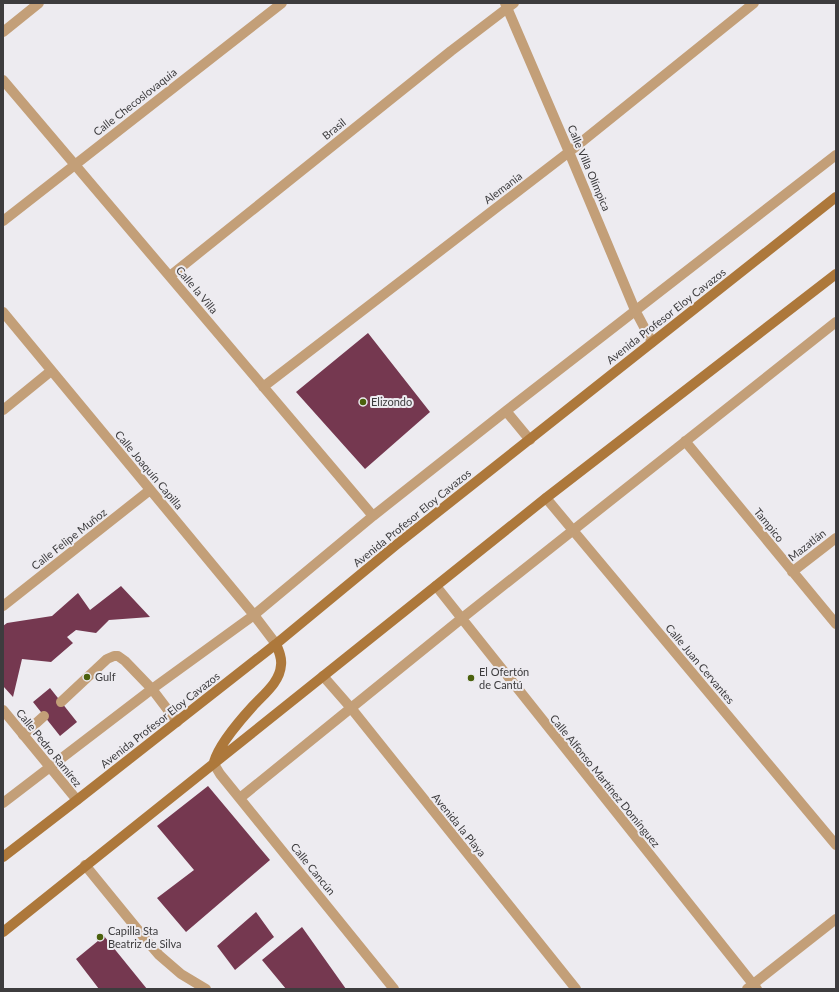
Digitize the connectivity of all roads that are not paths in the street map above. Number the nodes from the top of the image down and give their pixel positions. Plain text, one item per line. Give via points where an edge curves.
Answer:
1 (39, 3) edge
2 (282, 3) edge
3 (754, 3) edge
4 (509, 5) edge
5 (3, 32) edge
6 (3, 80) edge
7 (569, 152) junction
8 (836, 155) edge
9 (74, 164) junction
10 (836, 197) edge
11 (3, 220) edge
12 (836, 274) edge
13 (170, 276) junction
14 (635, 310) junction
15 (3, 312) edge
16 (836, 322) edge
17 (652, 342) junction
18 (51, 371) junction
19 (263, 387) junction
20 (3, 410) edge
21 (506, 411) junction
22 (530, 440) junction
23 (685, 442) junction
24 (150, 490) junction
25 (546, 498) junction
26 (373, 516) junction
27 (572, 530) junction
28 (836, 538) edge
29 (792, 572) junction
30 (436, 586) junction
31 (3, 606) edge
32 (254, 615) junction
33 (461, 619) junction
34 (836, 624) edge
35 (276, 644) junction
36 (323, 676) junction
37 (152, 690) junction
38 (61, 702) dead end
39 (351, 708) junction
40 (3, 710) edge
41 (44, 716) dead end
42 (177, 722) junction
43 (23, 735) junction
44 (214, 764) junction
45 (49, 768) junction
46 (240, 798) junction
47 (77, 800) junction
48 (3, 802) edge
49 (836, 845) edge
50 (3, 857) edge
51 (85, 865) junction
52 (836, 918) edge
53 (3, 932) edge
54 (752, 987) edge
55 (206, 989) edge
56 (394, 989) edge
57 (576, 989) edge

1 - 5 street
2 - 9 street, Calle Checoslovaquia
3 - 7 street, Alemania
4 - 7 street, Calle Villa Olímpica
4 - 13 street, Brasil
6 - 9 street, Calle la Villa
7 - 14 street, Calle Villa Olímpica
7 - 19 street, Alemania
8 - 14 street
9 - 11 street, Calle Checoslovaquia
9 - 13 street, Calle la Villa
10 - 17 main road, Avenida Profesor Eloy Cavazos
12 - 25 main road
13 - 19 street, Calle la Villa
14 - 17 street, Calle Villa Olímpica
14 - 21 street
15 - 18 street, Calle Joaquín Capilla
16 - 23 street
17 - 22 main road, Avenida Profesor Eloy Cavazos
18 - 20 street
18 - 24 street, Calle Joaquín Capilla
19 - 26 street, Calle la Villa
21 - 22 street
21 - 26 street
22 - 35 main road, Avenida Profesor Eloy Cavazos via 396,545
23 - 27 street
23 - 29 street, Tampico
24 - 31 street, Calle Felipe Muñoz
24 - 32 street, Calle Joaquín Capilla
25 - 27 street, Calle Juan Cervantes
25 - 30 main road
26 - 32 street
27 - 33 street
27 - 49 street, Calle Juan Cervantes
28 - 29 street, Mazatlán
29 - 34 street, Tampico
30 - 33 street, Calle Alfonso Martínez Domínguez
30 - 36 main road
32 - 35 street, Calle Joaquín Capilla
32 - 37 street
33 - 39 street
33 - 54 street, Calle Alfonso Martínez Domínguez
35 - 42 main road, Avenida Profesor Eloy Cavazos
35 - 44 main road via 281,666 278,678 238,725 217,755
36 - 39 street, Avenida la Playa
36 - 44 main road
37 - 38 street via 125,661 114,656 107,659
37 - 42 street
37 - 45 street
39 - 46 street
39 - 57 street, Avenida la Playa
40 - 43 street, Calle Pedro Ramírez
41 - 43 street
42 - 47 main road, Avenida Profesor Eloy Cavazos
43 - 45 street, Calle Pedro Ramírez
44 - 46 street, Calle Cancún
44 - 51 main road
45 - 47 street, Calle Pedro Ramírez
45 - 48 street
46 - 56 street, Calle Cancún
47 - 50 main road, Avenida Profesor Eloy Cavazos
51 - 53 main road
51 - 55 street via 159,955 181,974
52 - 54 street

